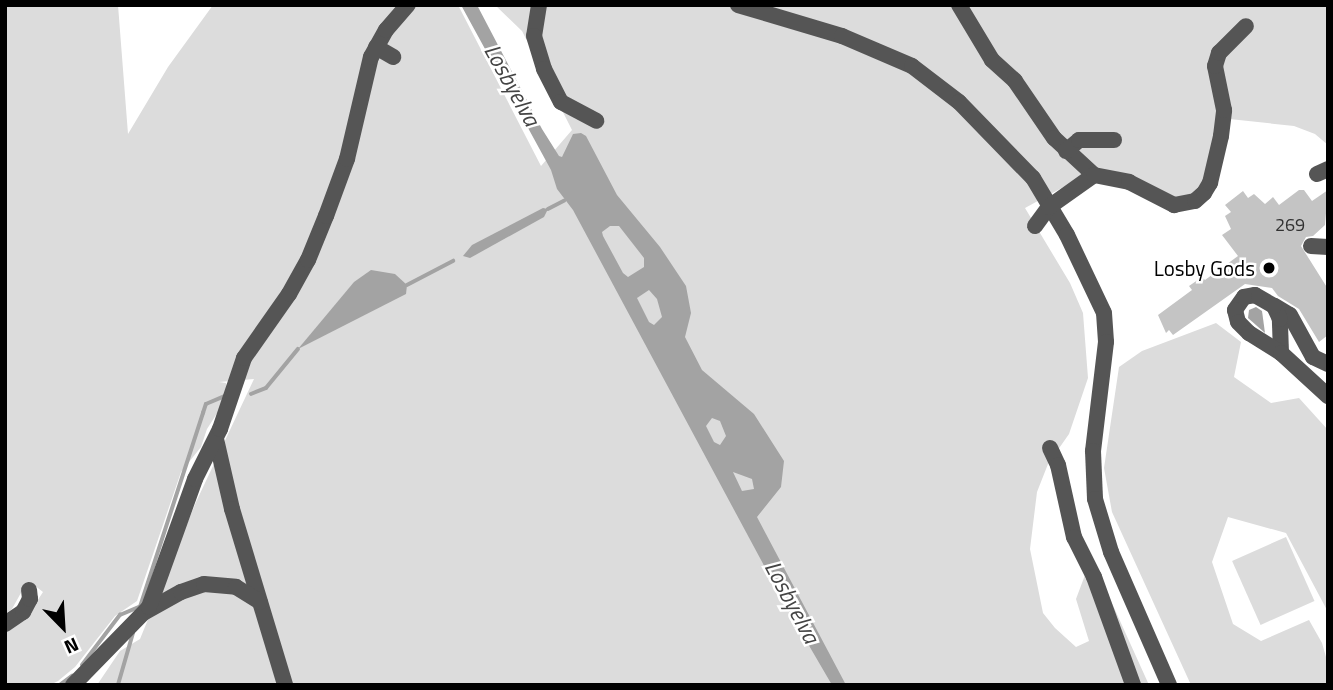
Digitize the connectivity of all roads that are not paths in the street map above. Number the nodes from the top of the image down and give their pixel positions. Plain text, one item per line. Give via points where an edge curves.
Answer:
1 (408, 5) edge
2 (539, 5) edge
3 (738, 5) edge
4 (959, 5) edge
5 (1246, 26) dead end
6 (376, 47) junction
7 (393, 57) dead end
8 (596, 121) dead end
9 (1114, 140) dead end
10 (1066, 151) junction
11 (1094, 176) junction
12 (1049, 206) junction
13 (1035, 226) dead end
14 (1274, 306) junction
15 (1281, 353) junction
16 (1328, 364) edge
17 (1328, 396) edge
18 (216, 439) junction
19 (1050, 448) dead end
20 (1111, 552) junction
21 (1085, 562) junction
22 (29, 590) dead end
23 (260, 602) junction
24 (145, 612) junction
25 (5, 624) edge
26 (73, 685) edge
27 (285, 685) edge
28 (1133, 685) edge
29 (1169, 685) edge

1 - 6 street
2 - 8 street via 534,36 544,69 561,102
3 - 12 street via 842,36 912,66 959,102 1015,158
4 - 10 street via 992,60 1015,81
5 - 11 street via 1219,53 1215,66 1224,110 1221,143 1204,193 1195,201 1174,205 1129,182
6 - 7 street
6 - 18 street via 366,68 347,159 308,260 244,358
9 - 10 street via 1079,140
10 - 11 street
11 - 12 street
12 - 13 street
12 - 20 street via 1104,313 1106,342 1092,478
14 - 15 street via 1280,319
14 - 15 street via 1255,295 1244,297 1238,301 1236,316 1249,333
14 - 16 street via 1290,315 1312,356
15 - 17 street
18 - 23 street
18 - 24 street via 195,479
19 - 21 street via 1058,465 1067,516
20 - 21 street
20 - 29 street
21 - 28 street
22 - 25 street via 23,612
23 - 24 street via 236,587 204,583
23 - 27 street
24 - 26 street

